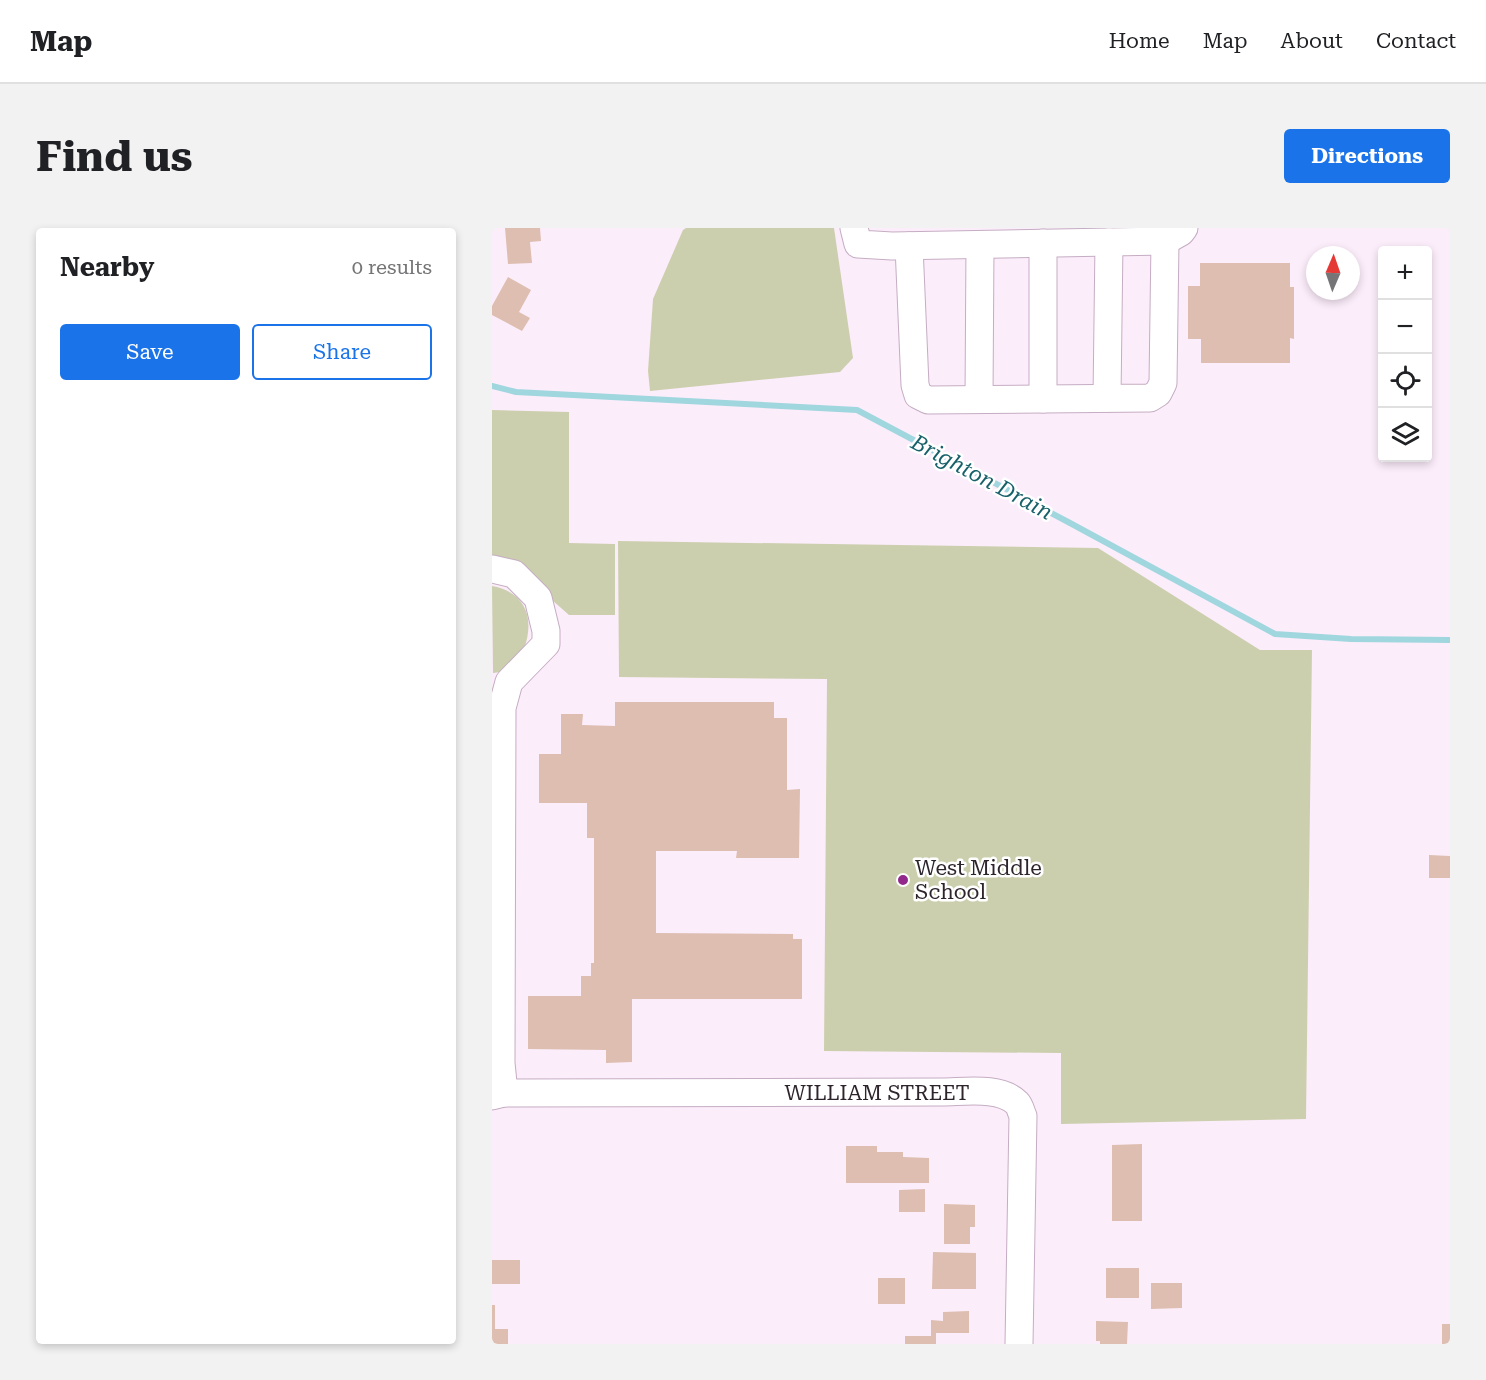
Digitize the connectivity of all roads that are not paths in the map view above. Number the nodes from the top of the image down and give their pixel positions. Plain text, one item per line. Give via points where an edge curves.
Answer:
1 (854, 228) edge
2 (1168, 234) edge
3 (1121, 237) edge
4 (1043, 243) junction
5 (980, 244) junction
6 (909, 246) junction
7 (1107, 398) junction
8 (979, 399) junction
9 (1043, 399) junction
10 (492, 569) edge
11 (498, 1095) edge
12 (1019, 1344) edge

1 - 6 street via 858,244
2 - 3 street
2 - 7 street via 1163,383 1150,398
3 - 4 street
3 - 7 street
4 - 5 street
4 - 9 street
5 - 6 street
5 - 8 street
6 - 8 street via 918,395 928,400
7 - 9 street
8 - 9 street
10 - 11 street via 514,574 538,598 546,631 546,644 509,682 502,708
11 - 12 street, WILLIAM STREET via 994,1092 1008,1097 1018,1104 1023,1116

